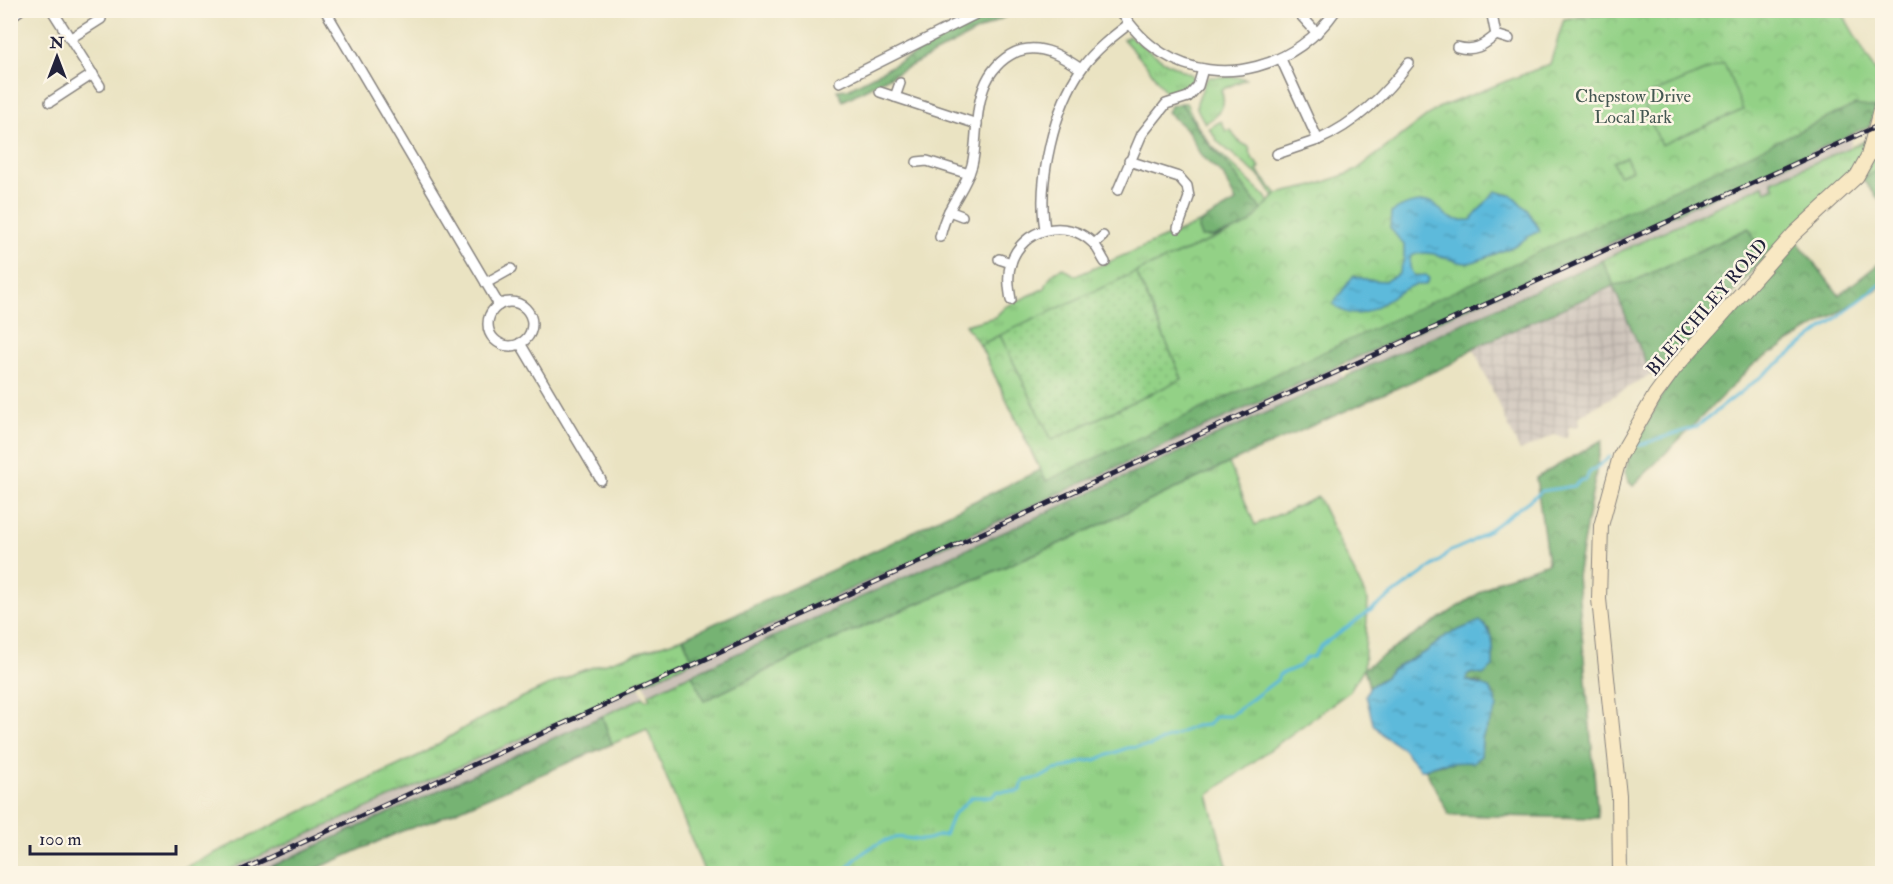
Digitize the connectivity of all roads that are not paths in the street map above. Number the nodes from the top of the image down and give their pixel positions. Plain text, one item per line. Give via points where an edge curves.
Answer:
1 (20, 10) edge
2 (52, 10) edge
3 (325, 10) edge
4 (984, 10) edge
5 (1120, 10) edge
6 (1296, 10) edge
7 (1336, 10) edge
8 (1491, 10) edge
9 (10, 17) edge
10 (100, 19) dead end
11 (1129, 24) junction
12 (1317, 33) junction
13 (1496, 35) junction
14 (71, 38) junction
15 (1509, 39) dead end
16 (1457, 47) dead end
17 (1281, 59) junction
18 (1409, 63) dead end
19 (1081, 69) junction
20 (1203, 69) junction
21 (93, 74) junction
22 (840, 82) dead end
23 (900, 83) dead end
24 (100, 86) dead end
25 (880, 92) dead end
26 (895, 97) junction
27 (50, 102) dead end
28 (1882, 107) edge
29 (977, 124) junction
30 (1318, 140) junction
31 (1277, 154) dead end
32 (1129, 161) junction
33 (916, 162) dead end
34 (969, 174) junction
35 (1118, 190) dead end
36 (949, 211) junction
37 (962, 216) dead end
38 (1178, 228) dead end
39 (1045, 229) junction
40 (1103, 236) dead end
41 (939, 237) dead end
42 (1094, 244) junction
43 (999, 259) dead end
44 (1105, 262) dead end
45 (1011, 263) junction
46 (511, 269) dead end
47 (486, 283) junction
48 (1011, 300) dead end
49 (499, 305) junction
50 (520, 343) junction
51 (601, 480) dead end
52 (1620, 873) edge

1 - 9 street
2 - 14 street
3 - 47 street
4 - 22 street
5 - 11 street
6 - 12 street
7 - 12 street
8 - 13 street
10 - 14 street
11 - 19 street via 1101,46
11 - 20 street via 1162,53
12 - 17 street
13 - 15 street
13 - 16 street via 1476,49
14 - 21 street
17 - 20 street via 1243,70
17 - 30 street
18 - 30 street via 1380,99
19 - 29 street via 1059,55 1037,49 1007,55 986,82
19 - 39 street via 1065,100 1046,164
20 - 32 street via 1188,98 1166,104 1142,134
21 - 24 street
21 - 27 street
23 - 26 street
25 - 26 street
26 - 29 street
28 - 52 street, BLETCHLEY ROAD via 1869,156 1857,176 1787,242 1674,369 1620,456 1601,526 1599,599 1619,796
29 - 34 street
30 - 31 street
32 - 35 street
32 - 38 street via 1179,177 1187,186 1189,197
33 - 34 street via 927,161
34 - 36 street
36 - 37 street
36 - 41 street
39 - 42 street via 1080,233
39 - 45 street via 1029,237
40 - 42 street
42 - 44 street
43 - 45 street
45 - 48 street
46 - 47 street
47 - 49 street
49 - 50 street via 493,309 488,323 493,337 505,345
49 - 50 street via 513,302 529,313 532,327
50 - 51 street

